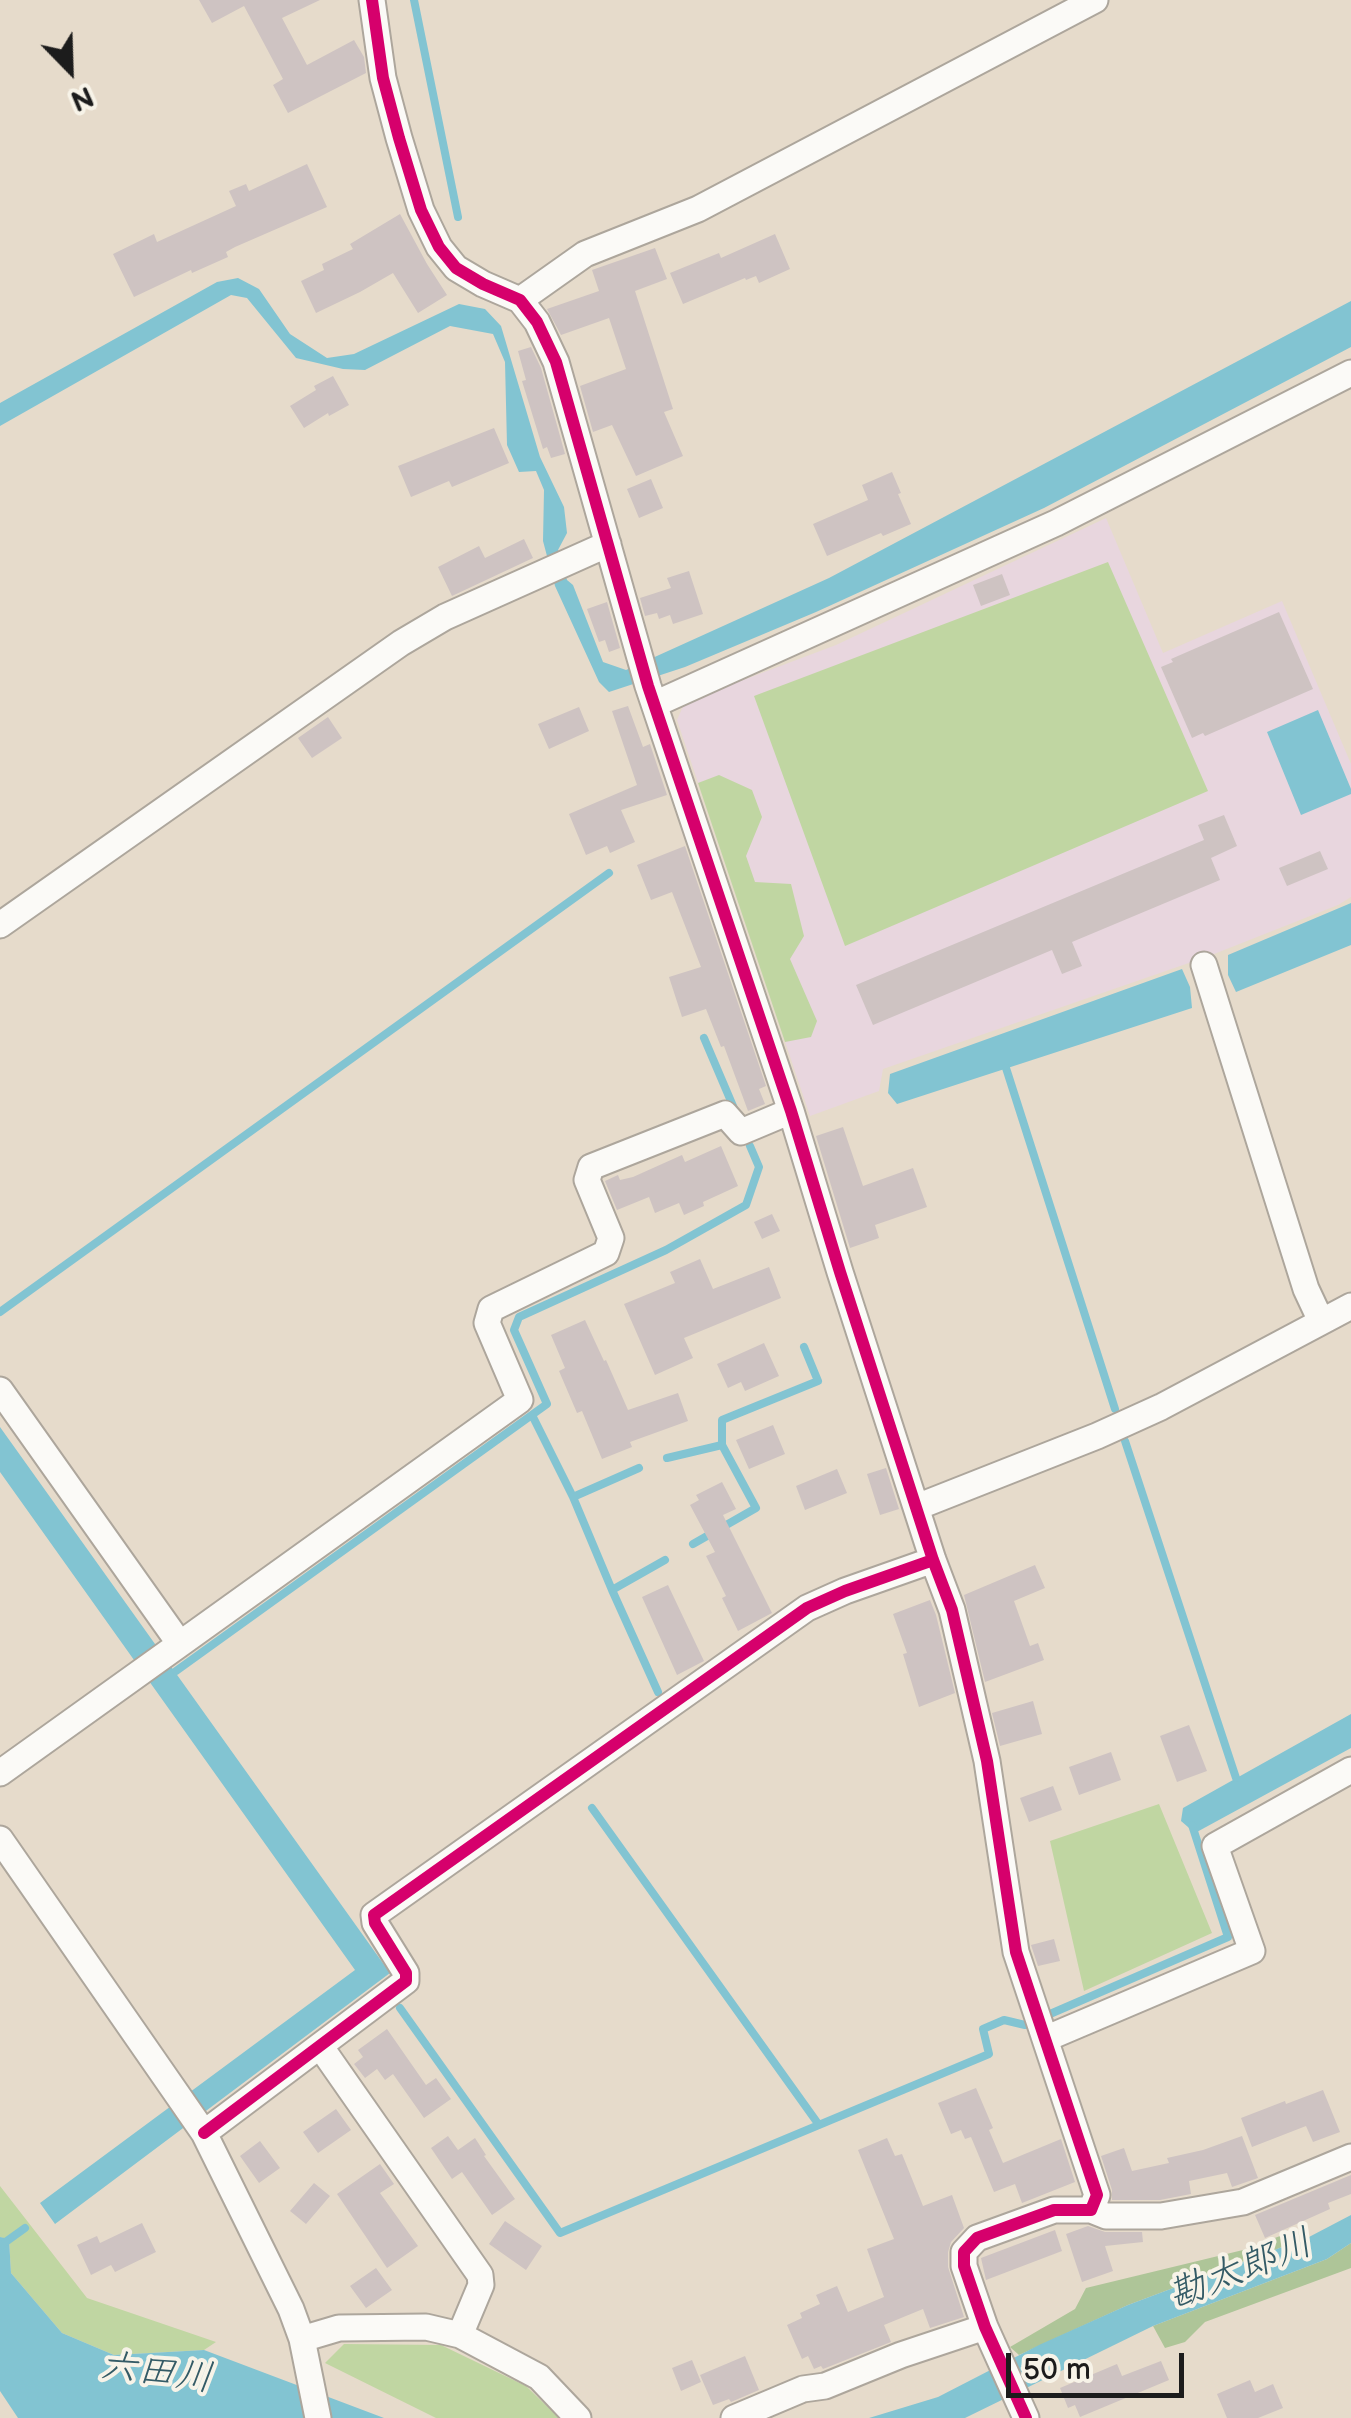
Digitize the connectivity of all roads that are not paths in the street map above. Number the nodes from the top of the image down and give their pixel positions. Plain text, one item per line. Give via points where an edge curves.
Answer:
1 (372, 0) edge
2 (1095, 0) edge
3 (520, 300) junction
4 (1351, 373) edge
5 (608, 544) junction
6 (652, 695) junction
7 (0, 925) edge
8 (1204, 965) dead end
9 (791, 1111) junction
10 (1350, 1309) edge
11 (1321, 1321) junction
12 (0, 1390) edge
13 (916, 1507) junction
14 (933, 1560) junction
15 (174, 1649) junction
16 (1351, 1770) edge
17 (0, 1772) edge
18 (0, 1839) edge
19 (1045, 2039) junction
20 (320, 2046) junction
21 (202, 2129) junction
22 (1351, 2157) edge
23 (1090, 2210) junction
24 (985, 2327) junction
25 (460, 2335) junction
26 (304, 2348) junction
27 (1022, 2411) edge
28 (318, 2418) edge
29 (578, 2418) edge
30 (734, 2418) edge

1 - 3 street via 382,78 427,222 456,268
2 - 3 street via 698,209 585,254
3 - 5 street via 556,362
4 - 6 street via 1056,523
5 - 6 street
5 - 7 street via 401,643
6 - 9 street
8 - 11 street
9 - 13 street
9 - 15 street via 741,1132 726,1114 591,1167 587,1180 610,1238 606,1253 492,1309 487,1323 520,1400
10 - 11 street
11 - 13 street via 1113,1429
12 - 15 street
13 - 14 street
14 - 19 street via 952,1610 987,1761 1016,1952
14 - 20 street via 807,1608 374,1916 406,1982
15 - 17 street
16 - 19 street via 1215,1846 1252,1951
18 - 21 street
19 - 23 street via 1097,2195
20 - 21 street
20 - 25 street via 480,2275
21 - 26 street
22 - 23 street via 1243,2202 1161,2216
23 - 24 street via 1054,2210 977,2238 964,2252
24 - 27 street
24 - 30 street
25 - 26 street via 426,2328 339,2328
25 - 29 street via 538,2377
26 - 28 street

